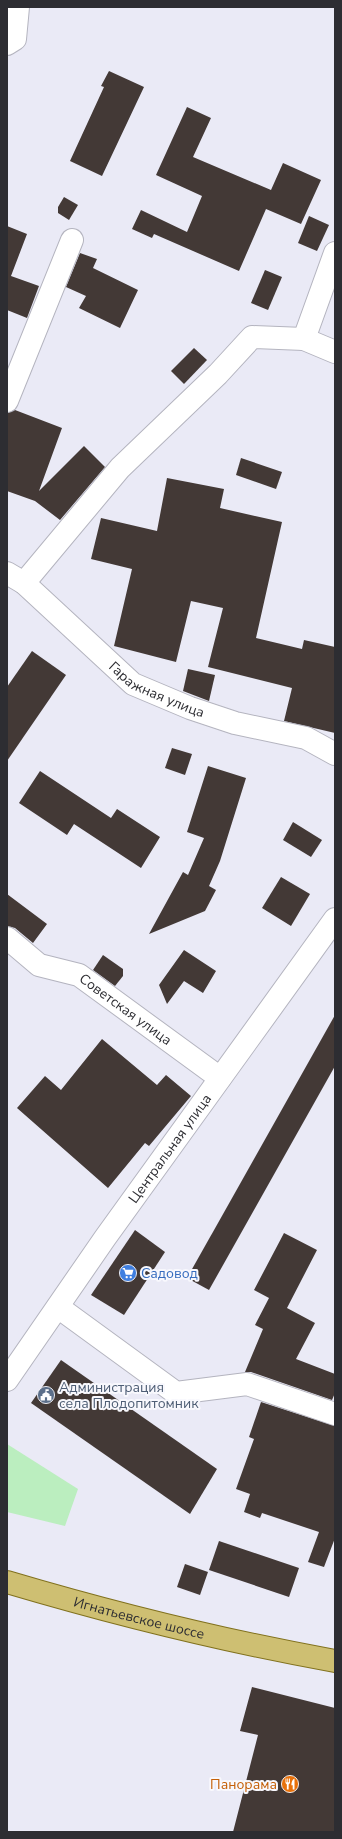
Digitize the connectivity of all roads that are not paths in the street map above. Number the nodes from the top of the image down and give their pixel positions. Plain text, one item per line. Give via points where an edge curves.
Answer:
1 (18, 7) edge
2 (7, 44) edge
3 (72, 240) dead end
4 (335, 253) edge
5 (304, 340) junction
6 (335, 352) edge
7 (7, 400) edge
8 (16, 578) edge
9 (335, 754) edge
10 (335, 919) edge
11 (7, 938) edge
12 (220, 1078) junction
13 (58, 1307) junction
14 (7, 1380) edge
15 (335, 1414) edge
16 (7, 1582) edge
17 (335, 1661) edge

1 - 2 street via 14,39
3 - 7 street
4 - 5 street
5 - 6 street
5 - 8 street via 252,337 218,374 120,468
8 - 9 street, Гаражная улица via 133,684 216,717 306,738
10 - 12 street, Центральная улица
11 - 12 street, Советская улица via 39,965 79,975
12 - 13 street, Центральная улица
13 - 14 street, Центральная улица
13 - 15 street via 176,1393 247,1384
16 - 17 main road, Игнатьевское шоссе via 84,1605 272,1649

